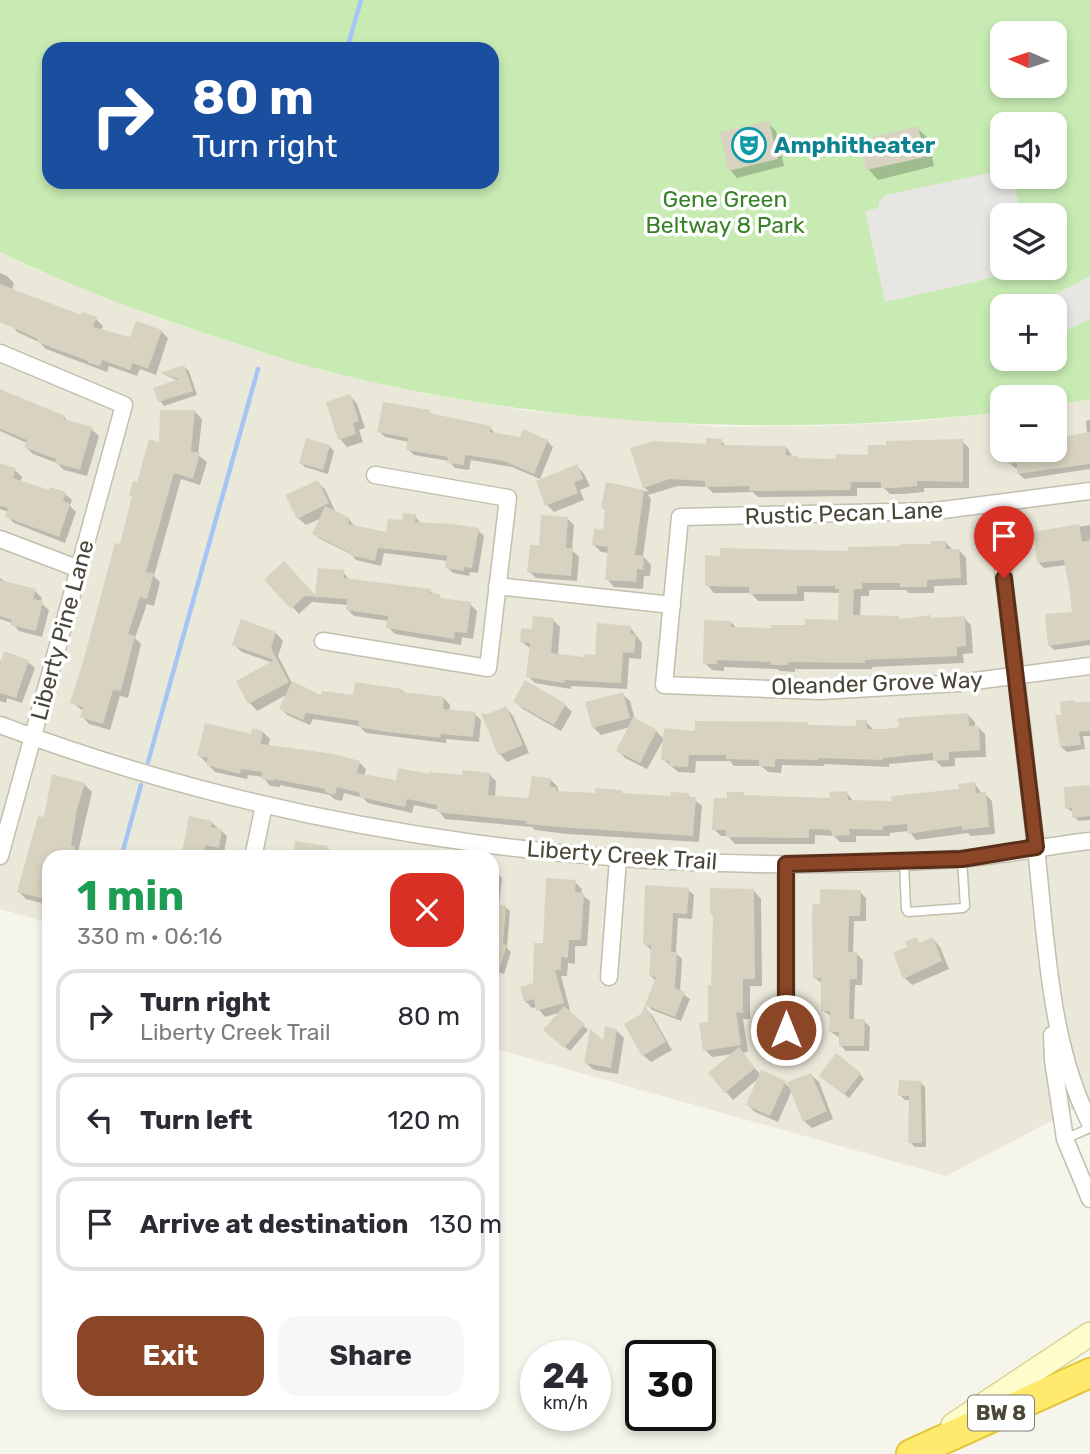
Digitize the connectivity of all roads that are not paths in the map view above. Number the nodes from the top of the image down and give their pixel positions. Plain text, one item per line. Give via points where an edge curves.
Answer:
1 (0, 353) edge
2 (375, 475) dead end
3 (1090, 491) edge
4 (995, 504) junction
5 (0, 539) edge
6 (79, 569) junction
7 (497, 586) junction
8 (672, 605) junction
9 (323, 640) dead end
10 (1090, 666) edge
11 (1016, 676) junction
12 (0, 725) edge
13 (33, 738) junction
14 (264, 805) junction
15 (440, 840) junction
16 (1090, 841) edge
17 (1036, 847) junction
18 (255, 850) edge
19 (439, 850) edge
20 (0, 856) edge
21 (618, 859) junction
22 (962, 859) junction
23 (904, 862) junction
24 (786, 864) junction
25 (1049, 966) junction
26 (608, 977) dead end
27 (786, 1030) dead end
28 (1090, 1125) edge
29 (1065, 1139) junction
30 (1090, 1199) edge
31 (1090, 1334) edge
32 (1090, 1373) edge
33 (910, 1454) edge

1 - 6 street, Liberty Pine Lane via 124,405
2 - 7 street via 508,498
3 - 4 street, Rustic Pecan Lane
4 - 8 street, Rustic Pecan Lane via 935,511 680,517
4 - 11 street
5 - 6 street
6 - 13 street, Liberty Pine Lane
7 - 8 street
7 - 9 street via 488,668
8 - 11 street, Oleander Grove Way via 664,685 820,691
10 - 11 street, Oleander Grove Way
11 - 17 street
12 - 13 street, Liberty Creek Trail
13 - 14 street, Liberty Creek Trail
13 - 20 street, Liberty Pine Lane
14 - 15 street, Liberty Creek Trail
14 - 18 street
15 - 19 street
15 - 21 street, Liberty Creek Trail
16 - 17 street, Liberty Creek Trail
17 - 22 street, Liberty Creek Trail
17 - 25 street
21 - 24 street, Liberty Creek Trail
21 - 26 street
22 - 23 street, Liberty Creek Trail
22 - 23 lane via 963,908 908,912
23 - 24 street, Liberty Creek Trail
24 - 27 street
25 - 28 street via 1064,1058
25 - 29 street via 1053,1060
28 - 29 lane
29 - 30 street
31 - 33 main road, BW 8
32 - 33 highway, BW 8

